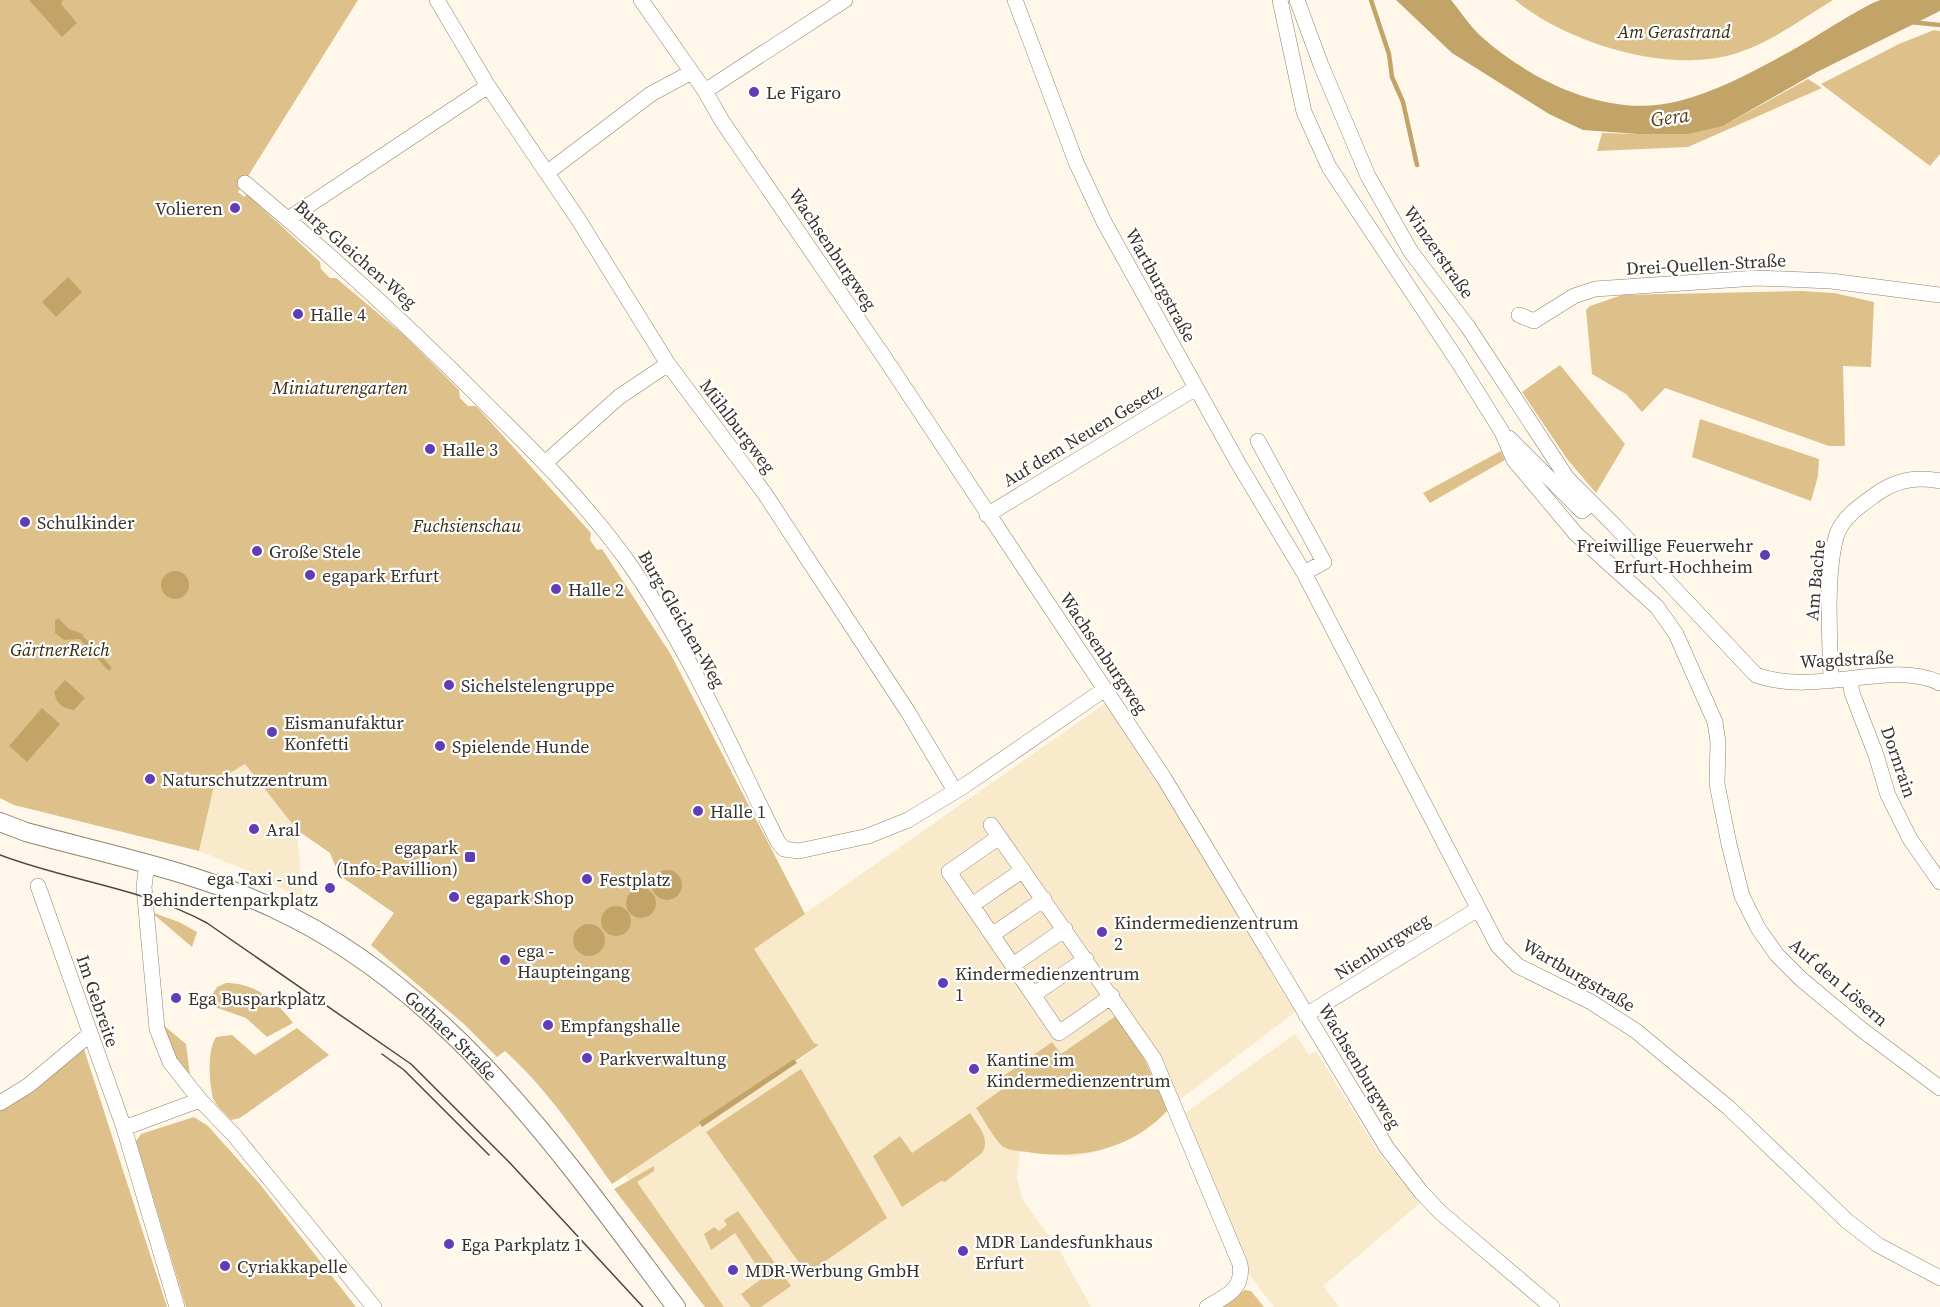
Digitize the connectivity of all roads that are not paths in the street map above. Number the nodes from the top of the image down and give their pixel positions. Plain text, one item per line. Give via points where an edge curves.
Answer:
1 (436, 0) edge
2 (641, 0) edge
3 (845, 0) edge
4 (1015, 0) edge
5 (1280, 0) edge
6 (1297, 0) edge
7 (690, 73) junction
8 (488, 86) junction
9 (705, 91) junction
10 (548, 172) junction
11 (245, 183) dead end
12 (288, 219) junction
13 (1940, 295) edge
14 (1519, 315) dead end
15 (668, 364) junction
16 (1196, 388) junction
17 (1502, 432) junction
18 (1258, 441) dead end
19 (545, 463) junction
20 (1940, 482) edge
21 (1591, 503) junction
22 (987, 515) junction
23 (1304, 573) junction
24 (1756, 675) joint
25 (1850, 680) junction
26 (1831, 681) junction
27 (1940, 683) edge
28 (1105, 689) junction
29 (955, 791) junction
30 (0, 822) edge
31 (147, 863) junction
32 (1023, 870) junction
33 (1940, 882) edge
34 (38, 886) dead end
35 (1044, 899) junction
36 (972, 905) junction
37 (1478, 909) junction
38 (1065, 929) junction
39 (992, 934) junction
40 (1086, 959) junction
41 (1013, 965) junction
42 (1033, 995) junction
43 (1112, 996) junction
44 (1306, 1016) junction
45 (89, 1035) junction
46 (1940, 1088) edge
47 (200, 1100) junction
48 (0, 1103) edge
49 (123, 1128) junction
50 (1940, 1278) edge
51 (177, 1307) edge
52 (374, 1307) edge
53 (676, 1307) edge
54 (1207, 1307) edge
55 (1552, 1307) edge

1 - 8 street, Mühlburgweg
2 - 7 street, Wachsenburgweg
3 - 9 street
4 - 16 street, Wartburgstraße via 1076,162
5 - 17 street via 1304,112 1315,140
6 - 21 street, Winzerstraße via 1352,140 1388,213 1567,478
7 - 9 street, Wachsenburgweg
7 - 10 street via 651,94
8 - 10 street, Mühlburgweg
8 - 12 street
9 - 22 street, Wachsenburgweg
10 - 15 street, Mühlburgweg
11 - 12 street, Burg-Gleichen-Weg
12 - 19 street, Burg-Gleichen-Weg via 412,329
13 - 14 street, Drei-Quellen-Straße via 1831,281 1757,279 1595,289 1574,296 1534,321
15 - 19 street via 619,398
15 - 29 street, Mühlburgweg via 771,504 909,712
16 - 22 street, Auf dem Neuen Gesetz
16 - 23 street, Wartburgstraße
17 - 21 street via 1582,511
17 - 46 street, Auf den Lösern via 1514,460 1576,534 1657,607 1676,633 1714,722 1718,742 1717,784 1729,844 1742,896 1758,928 1777,956 1801,979
18 - 23 street via 1324,562
19 - 29 street, Burg-Gleichen-Weg via 627,561 652,598 784,849 799,851 890,828
20 - 26 street, Am Bache via 1924,478 1907,480 1878,493 1850,515 1837,533 1830,606
21 - 24 street, Winzerstraße
22 - 28 street, Wachsenburgweg
23 - 37 street, Wartburgstraße
24 - 26 street, Wagdstraße via 1780,681
25 - 26 street, Wagdstraße
25 - 27 street, Wagdstraße via 1898,675
25 - 33 street, Dornrain via 1887,795 1910,839
28 - 29 street, Burg-Gleichen-Weg
28 - 44 street, Wachsenburgweg via 1164,778
30 - 31 main road, Gothaer Straße
31 - 47 street via 144,888 158,1029 170,1062
31 - 53 main road, Gothaer Straße via 206,880 276,909 331,938 415,1002 483,1065 533,1122
32 - 35 street
32 - 36 street
32 - 36 street via 995,831 949,872
34 - 45 street, Im Gebreite
35 - 38 street
35 - 39 street
36 - 39 street
37 - 44 street, Nienburgweg
37 - 50 street, Wartburgstraße via 1498,946 1518,966 1591,1002 1635,1031 1729,1108 1847,1221 1878,1245
38 - 40 street
38 - 41 street
39 - 41 street
40 - 42 street
40 - 43 street
41 - 42 street
42 - 43 street via 1059,1032
43 - 54 street via 1165,1079 1174,1111 1240,1264 1242,1277 1238,1286
44 - 55 street, Wachsenburgweg via 1388,1148 1421,1191 1466,1235
45 - 48 street
45 - 49 street, Im Gebreite
47 - 49 street
47 - 52 street via 234,1135
49 - 51 street, Im Gebreite

